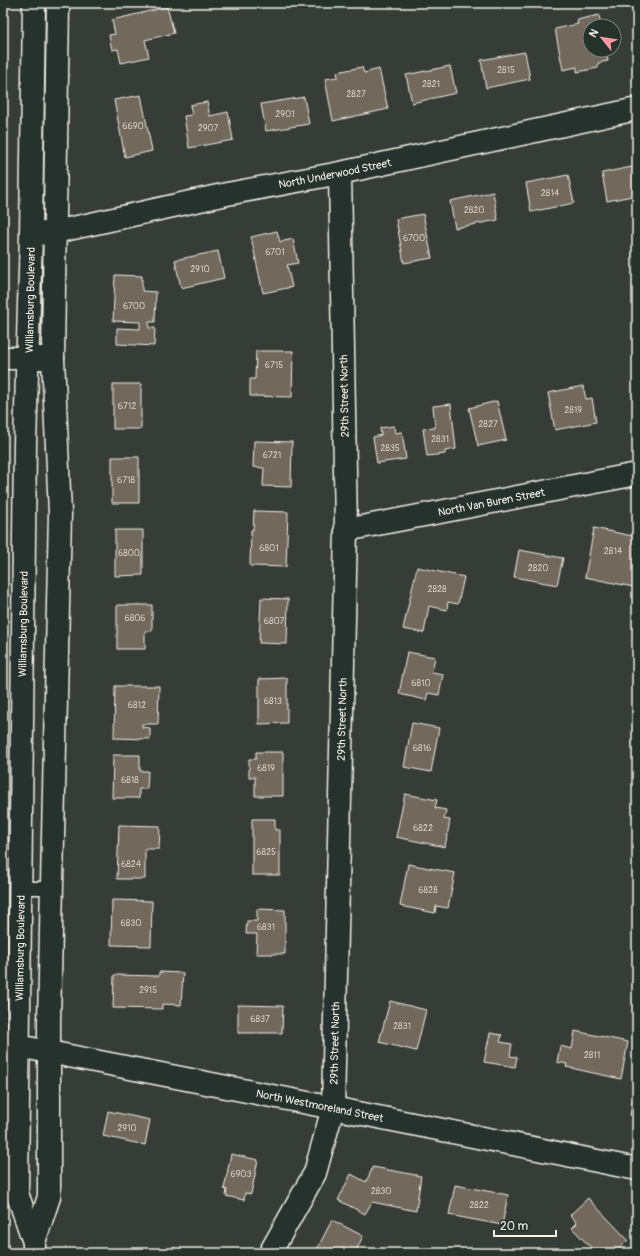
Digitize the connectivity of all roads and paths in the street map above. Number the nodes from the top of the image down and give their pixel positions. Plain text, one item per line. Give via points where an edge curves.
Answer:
1 (34, 3) edge
2 (58, 3) edge
3 (637, 109) edge
4 (340, 173) junction
5 (55, 232) junction
6 (31, 234) junction
7 (3, 358) edge
8 (28, 358) junction
9 (53, 358) junction
10 (637, 474) edge
11 (346, 530) junction
12 (20, 888) junction
13 (52, 888) junction
14 (11, 1045) edge
15 (49, 1052) junction
16 (333, 1108) junction
17 (637, 1169) edge
18 (34, 1247) edge
19 (270, 1253) edge

1 - 6 main road, Williamsburg Boulevard
2 - 5 main road, Williamsburg Boulevard
3 - 4 main road, North Underwood Street
4 - 5 main road, North Underwood Street via 227,194
4 - 11 main road, 29th Street North
5 - 6 main road, North Underwood Street
5 - 9 main road, Williamsburg Boulevard
6 - 8 main road, Williamsburg Boulevard
7 - 8 main road
8 - 9 main road
8 - 12 main road, Williamsburg Boulevard via 24,444
9 - 13 main road, Williamsburg Boulevard via 60,513
10 - 11 main road, North Van Buren Street
11 - 16 main road, 29th Street North
12 - 13 lane
12 - 14 main road, Williamsburg Boulevard
13 - 15 main road, Williamsburg Boulevard
14 - 15 main road, North Westmoreland Street
14 - 18 main road, Williamsburg Boulevard via 17,1193
15 - 16 main road, North Westmoreland Street
15 - 18 main road, Williamsburg Boulevard via 49,1197
16 - 17 main road, North Westmoreland Street
16 - 19 main road, 29th Street North via 315,1173

